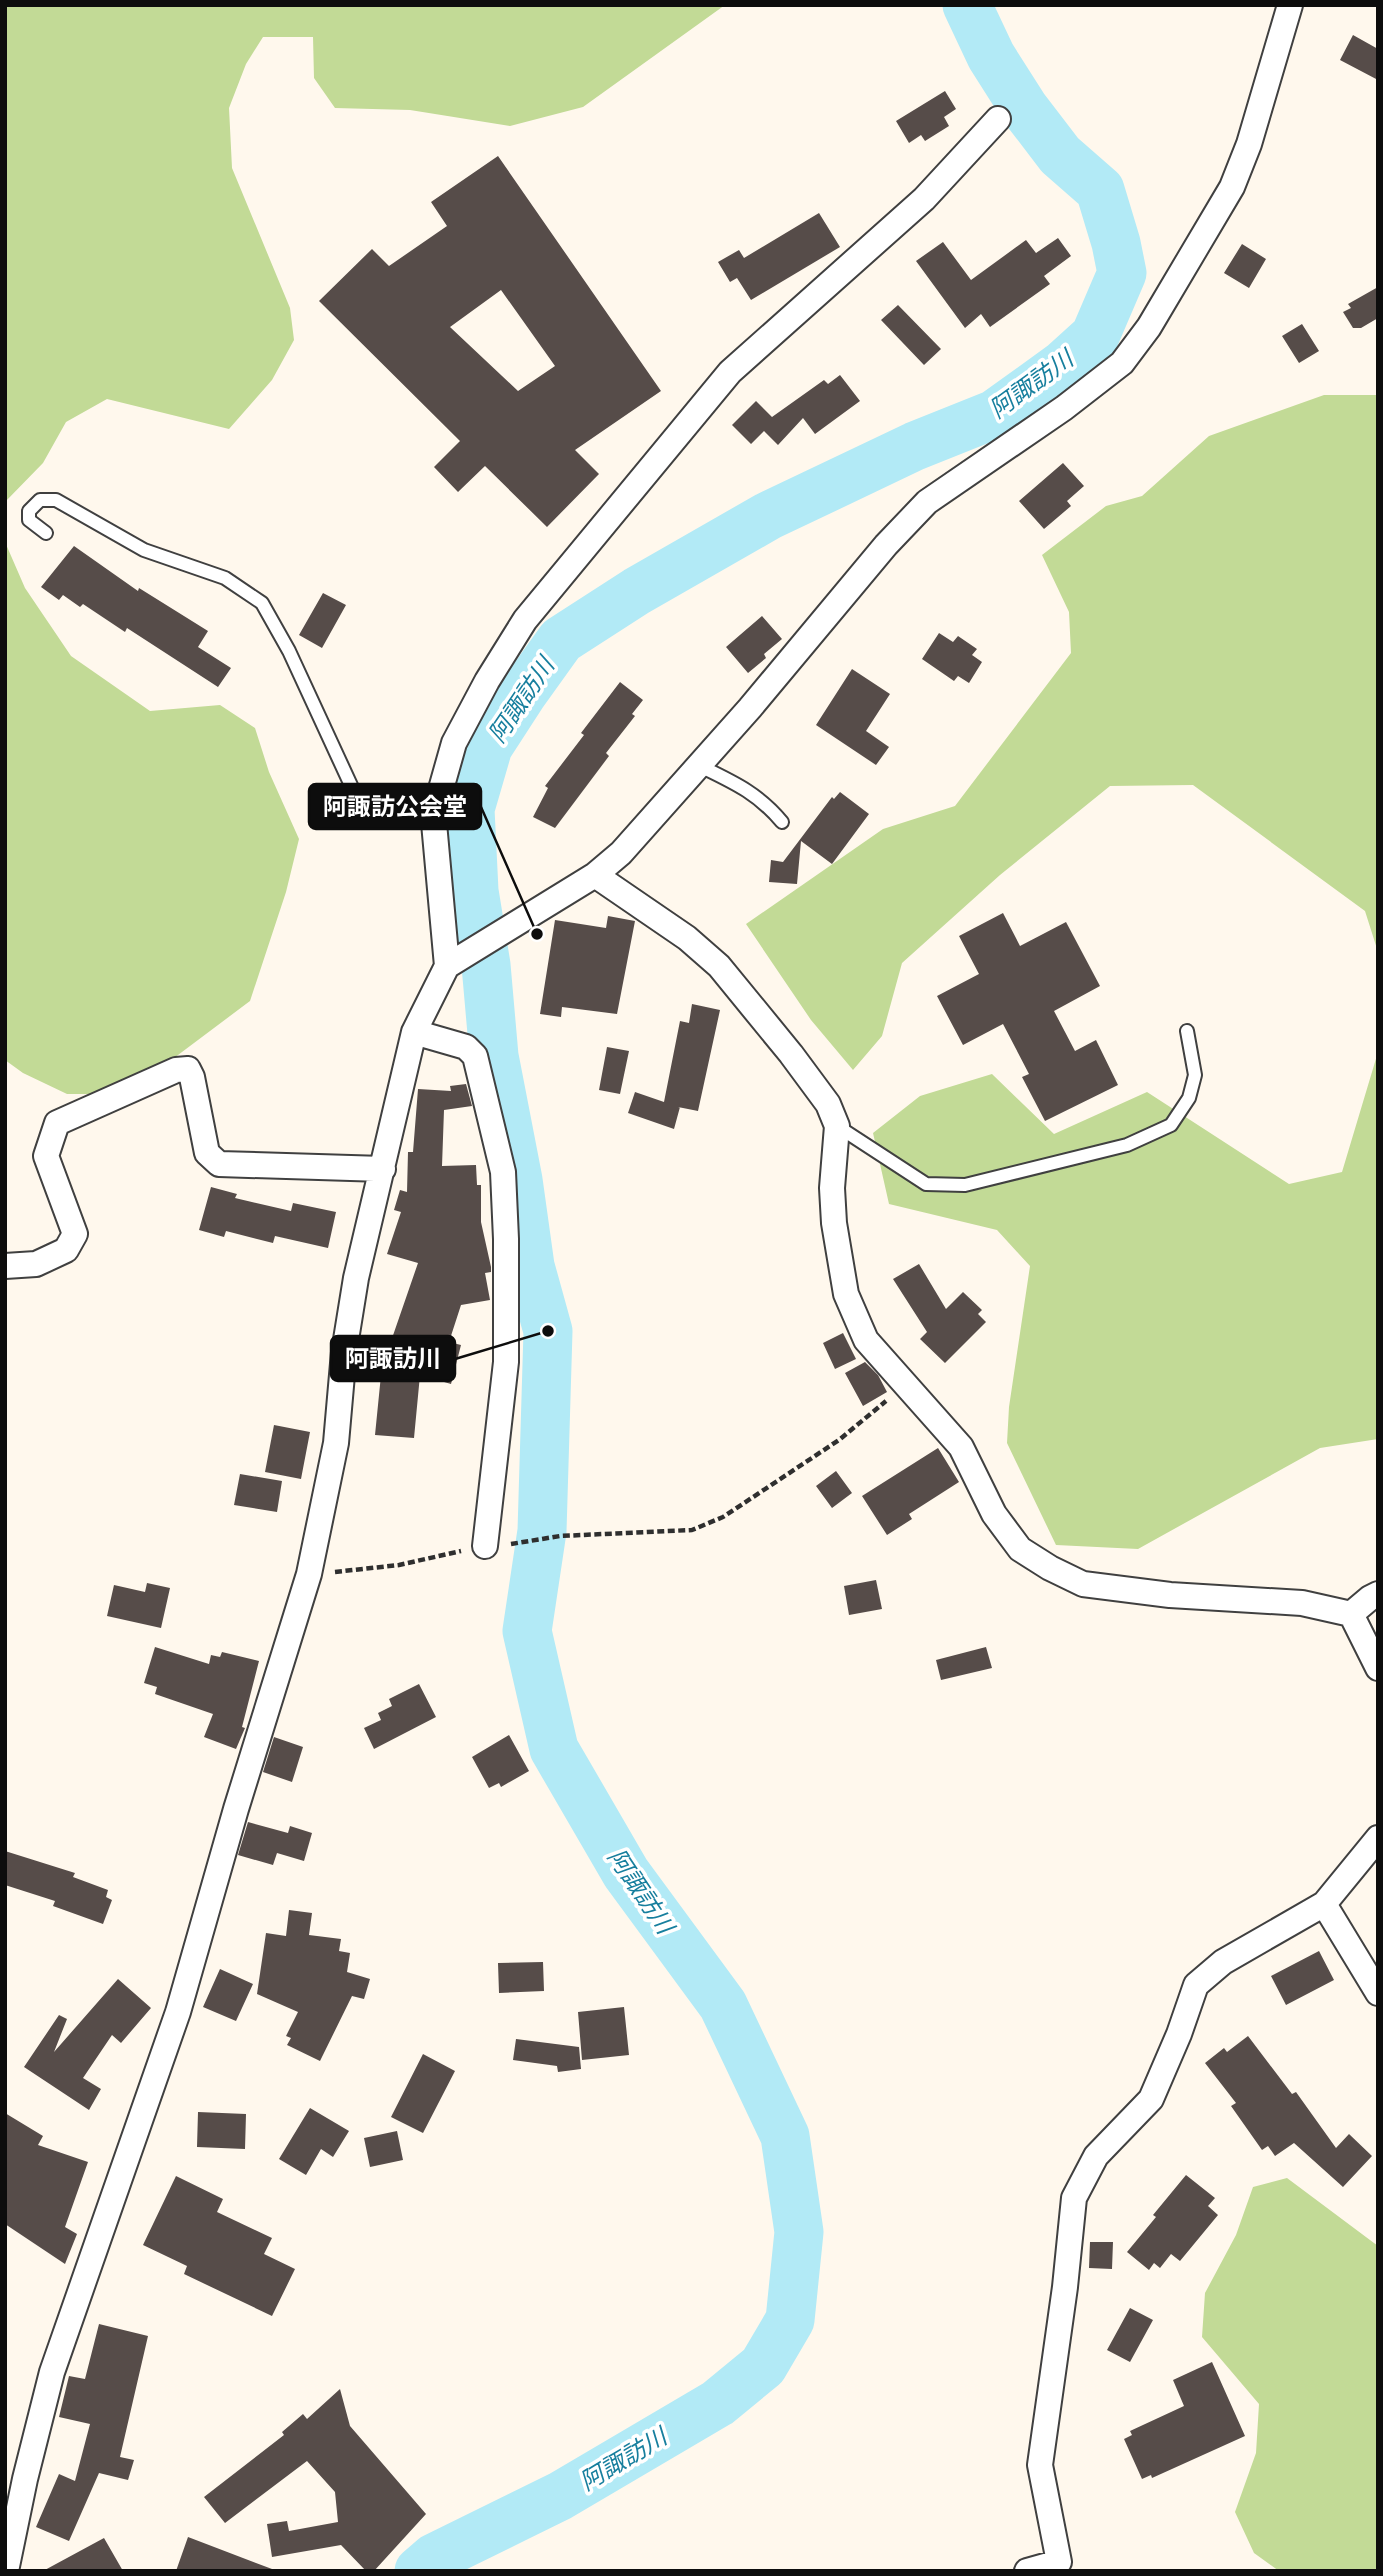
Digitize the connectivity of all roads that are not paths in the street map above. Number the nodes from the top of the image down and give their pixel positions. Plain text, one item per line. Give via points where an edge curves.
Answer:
1 (1290, 5) edge
2 (999, 118) dead end
3 (46, 533) dead end
4 (700, 766) junction
5 (434, 822) junction
6 (782, 822) dead end
7 (596, 876) junction
8 (447, 966) junction
9 (1187, 1031) dead end
10 (414, 1032) junction
11 (837, 1126) junction
12 (383, 1169) junction
13 (5, 1266) edge
14 (485, 1546) road end
15 (1378, 1594) edge
16 (1351, 1614) junction
17 (1378, 1668) edge
18 (1378, 1838) edge
19 (1324, 1904) junction
20 (1378, 1993) edge
21 (6, 2571) edge
22 (1027, 2571) edge

1 - 4 street via 1232,187 1149,327 1122,363 927,502
2 - 5 street via 924,200 730,372 525,620 454,743
3 - 5 lane via 29,520 29,511 40,500 56,500 144,550 225,578 262,603 355,794
4 - 6 lane via 744,787
4 - 7 street
5 - 8 street
7 - 8 street
7 - 11 street via 687,938 719,966 828,1104
8 - 10 street
9 - 11 lane via 1195,1075 1189,1098 1171,1125 1127,1145 965,1185 926,1184
10 - 12 street
10 - 14 street via 466,1047 475,1056 503,1172 506,1362
11 - 16 street via 832,1188 846,1294 866,1339 961,1447 995,1514 1020,1549 1083,1584 1302,1604
12 - 13 street via 219,1164 207,1153 192,1077 188,1069 176,1070 57,1124 46,1156 75,1234 66,1250 36,1264
12 - 21 street via 356,1278 336,1443 309,1574 178,2012 52,2372
15 - 16 street
16 - 17 street
18 - 19 street
19 - 20 street
19 - 22 street via 1223,1962 1196,1985 1151,2099 1096,2156 1074,2198 1040,2465 1059,2562

